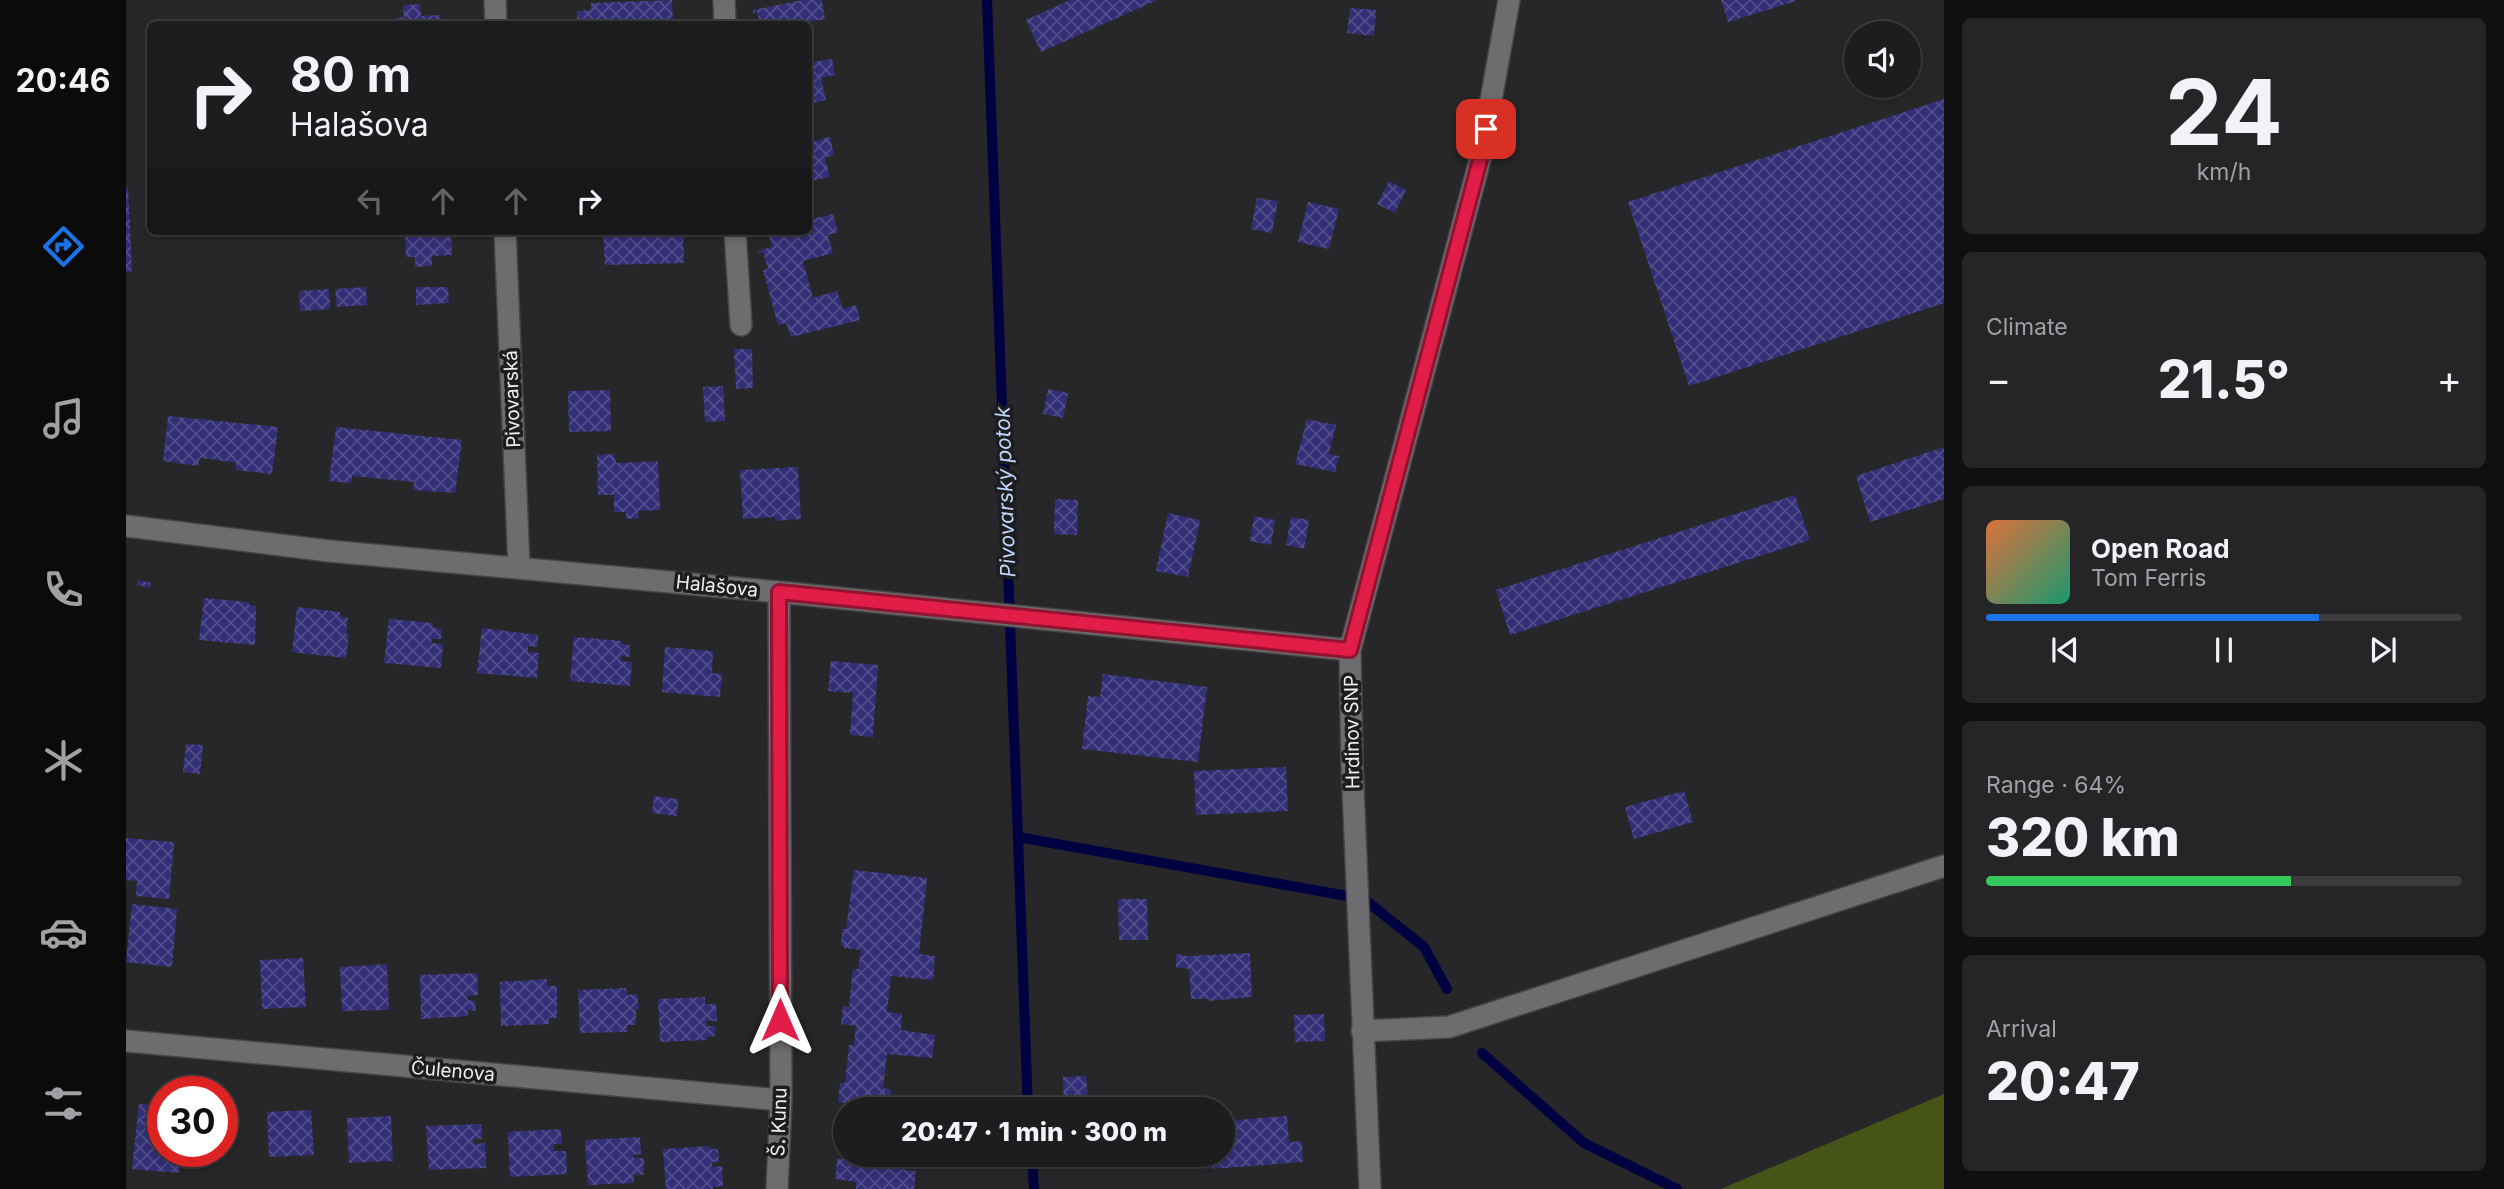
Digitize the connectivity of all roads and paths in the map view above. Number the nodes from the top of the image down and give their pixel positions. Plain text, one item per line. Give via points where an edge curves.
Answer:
1 (495, 0) edge
2 (724, 0) edge
3 (1509, 0) edge
4 (496, 21) edge
5 (725, 21) edge
6 (505, 235) edge
7 (734, 235) edge
8 (741, 325) dead end
9 (126, 526) edge
10 (519, 567) junction
11 (779, 592) junction
12 (1350, 650) junction
13 (1944, 866) edge
14 (1362, 1031) junction
15 (126, 1041) edge
16 (780, 1100) junction
17 (777, 1189) edge
18 (1370, 1189) edge

1 - 4 street
2 - 5 street
3 - 12 street, Hrdinov SNP via 1481,156
6 - 10 street, Pivovarská
7 - 8 street
9 - 10 street, Halašova via 329,551
10 - 11 street, Halašova
11 - 12 street, Halašova
11 - 16 street, Š. Kunu
12 - 14 street, Hrdinov SNP
13 - 14 street via 1449,1027
14 - 18 street, Hrdinov SNP
15 - 16 street, Čulenova
16 - 17 street, Š. Kunu

